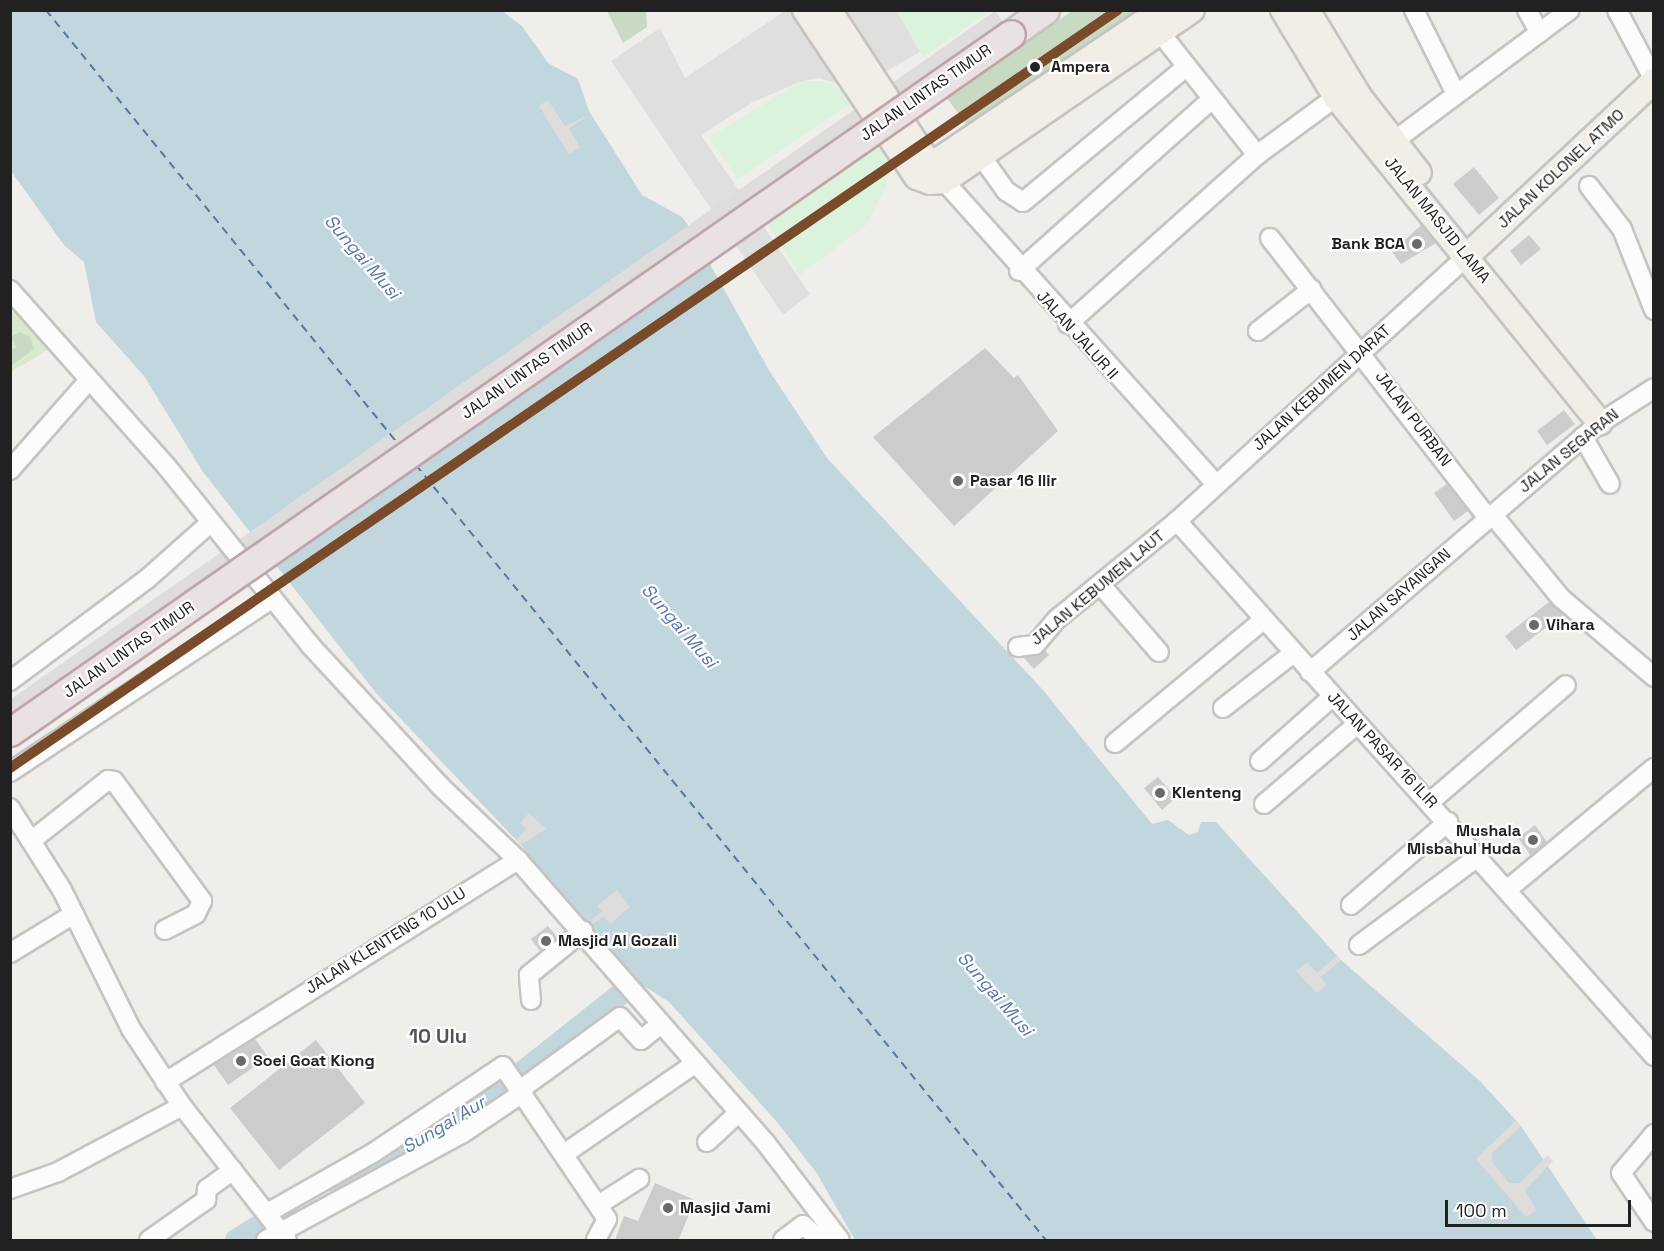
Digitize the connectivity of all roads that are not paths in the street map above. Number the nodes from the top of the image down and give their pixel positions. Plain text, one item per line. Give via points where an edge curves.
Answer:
1 (805, 10) edge
2 (829, 10) edge
3 (1044, 10) edge
4 (1162, 10) edge
5 (1192, 10) edge
6 (1283, 10) edge
7 (1307, 10) edge
8 (1414, 10) edge
9 (1527, 10) edge
10 (1570, 10) edge
11 (1617, 10) edge
12 (1011, 22) edge
13 (1540, 33) junction
14 (1162, 35) junction
15 (1185, 68) junction
16 (1653, 80) edge
17 (1456, 94) junction
18 (1336, 98) junction
19 (1211, 100) junction
20 (1394, 141) junction
21 (1257, 155) junction
22 (981, 156) junction
23 (944, 181) junction
24 (1589, 186) dead end
25 (1270, 237) dead end
26 (1472, 252) junction
27 (1019, 271) junction
28 (1312, 289) junction
29 (10, 290) edge
30 (1653, 310) edge
31 (1068, 324) junction
32 (1258, 331) dead end
33 (1362, 351) junction
34 (90, 380) junction
35 (1653, 388) edge
36 (1599, 424) junction
37 (10, 470) edge
38 (1216, 484) junction
39 (1610, 484) dead end
40 (1490, 516) junction
41 (1177, 521) junction
42 (210, 523) junction
43 (1100, 584) junction
44 (273, 598) junction
45 (1263, 620) junction
46 (1018, 647) dead end
47 (1158, 652) dead end
48 (1292, 654) junction
49 (1310, 672) junction
50 (1653, 677) edge
51 (10, 681) edge
52 (1566, 686) dead end
53 (1332, 697) junction
54 (1223, 708) dead end
55 (10, 716) edge
56 (1355, 726) junction
57 (10, 732) edge
58 (1115, 743) dead end
59 (1260, 761) dead end
60 (1653, 768) edge
61 (10, 772) edge
62 (1430, 802) junction
63 (1264, 804) dead end
64 (10, 808) edge
65 (1448, 822) junction
66 (31, 841) junction
67 (1479, 856) junction
68 (518, 860) junction
69 (1508, 889) junction
70 (1351, 905) dead end
71 (74, 914) junction
72 (165, 930) dead end
73 (583, 932) junction
74 (1359, 945) dead end
75 (10, 953) edge
76 (531, 1000) dead end
77 (656, 1028) dead end
78 (1653, 1056) edge
79 (690, 1067) dead end
80 (165, 1082) junction
81 (518, 1085) junction
82 (182, 1106) junction
83 (737, 1114) junction
84 (1653, 1134) edge
85 (707, 1142) dead end
86 (394, 1143) junction
87 (564, 1154) junction
88 (405, 1163) junction
89 (233, 1170) junction
90 (639, 1179) dead end
91 (10, 1189) edge
92 (598, 1205) junction
93 (1653, 1222) edge
94 (276, 1228) edge
95 (148, 1240) edge
96 (596, 1240) edge
97 (783, 1240) edge
98 (833, 1240) edge

1 - 23 main road via 917,177
2 - 4 main road via 926,159 934,163
3 - 12 highway, JALAN LINTAS TIMUR
5 - 14 main road
6 - 18 main road, JALAN MASJID LAMA
7 - 20 main road via 1360,98
8 - 17 street
9 - 13 street
10 - 13 street
11 - 16 street
12 - 55 highway, JALAN LINTAS TIMUR
12 - 57 highway, JALAN LINTAS TIMUR, bridge
13 - 17 street
14 - 15 street
14 - 22 main road
15 - 19 street
15 - 22 street via 1023,202 1006,191
16 - 26 main road, JALAN KOLONEL ATMO
17 - 20 street
18 - 21 street
18 - 26 main road, JALAN MASJID LAMA
19 - 21 street
19 - 27 street
20 - 26 main road
21 - 31 street
22 - 23 main road
23 - 27 street, JALAN JALUR II
24 - 30 street via 1622,229
25 - 28 street, JALAN PURBAN
26 - 33 street, JALAN KEBUMEN DARAT
26 - 36 main road, JALAN MASJID LAMA via 1557,356
27 - 31 street, JALAN JALUR II
28 - 32 street
28 - 33 street, JALAN PURBAN
29 - 34 street
31 - 38 street, JALAN JALUR II
33 - 38 street, JALAN KEBUMEN DARAT
33 - 40 street, JALAN PURBAN
34 - 37 street
34 - 42 street
35 - 36 street, JALAN SEGARAN
36 - 39 street
36 - 40 street, JALAN SEGARAN
38 - 41 street, JALAN KEBUMEN DARAT
40 - 49 street, JALAN SAYANGAN
40 - 50 street, JALAN PURBAN via 1561,598
41 - 43 street, JALAN KEBUMEN LAUT
41 - 45 street, JALAN PASAR 16 ILIR
42 - 44 street
42 - 51 street via 147,579
43 - 46 street, JALAN KEBUMEN LAUT via 1035,645
43 - 47 street
44 - 61 street
44 - 68 street via 440,786
45 - 48 street, JALAN PASAR 16 ILIR
45 - 58 street
48 - 49 street, JALAN PASAR 16 ILIR
48 - 54 street
49 - 53 street, JALAN PASAR 16 ILIR
52 - 62 street
53 - 56 street, JALAN PASAR 16 ILIR
53 - 59 street
56 - 62 street, JALAN PASAR 16 ILIR
56 - 63 street
60 - 69 street
62 - 65 street, JALAN PASAR 16 ILIR
64 - 66 street
65 - 67 street, JALAN PASAR 16 ILIR
65 - 70 street
66 - 71 street
66 - 72 street via 108,780 114,781 202,901 196,914
67 - 69 street, JALAN PASAR 16 ILIR
67 - 74 street
68 - 73 street
68 - 80 street, JALAN KLENTENG 10 ULU
69 - 78 street, JALAN PASAR 16 ILIR
71 - 75 street
71 - 80 street via 131,1029
73 - 76 street via 529,975
73 - 83 street
77 - 81 street via 641,1040 620,1017
79 - 87 street
80 - 82 street
81 - 86 street via 501,1067
81 - 87 street
81 - 88 street
82 - 89 street
82 - 91 street via 58,1172
83 - 85 street
83 - 98 street via 765,1142
84 - 93 street via 1622,1173
86 - 88 street
86 - 94 street
87 - 92 street
88 - 94 street
89 - 94 street
89 - 95 street via 207,1189 206,1200
90 - 92 street
92 - 96 street via 607,1219
97 - 98 street via 803,1225

